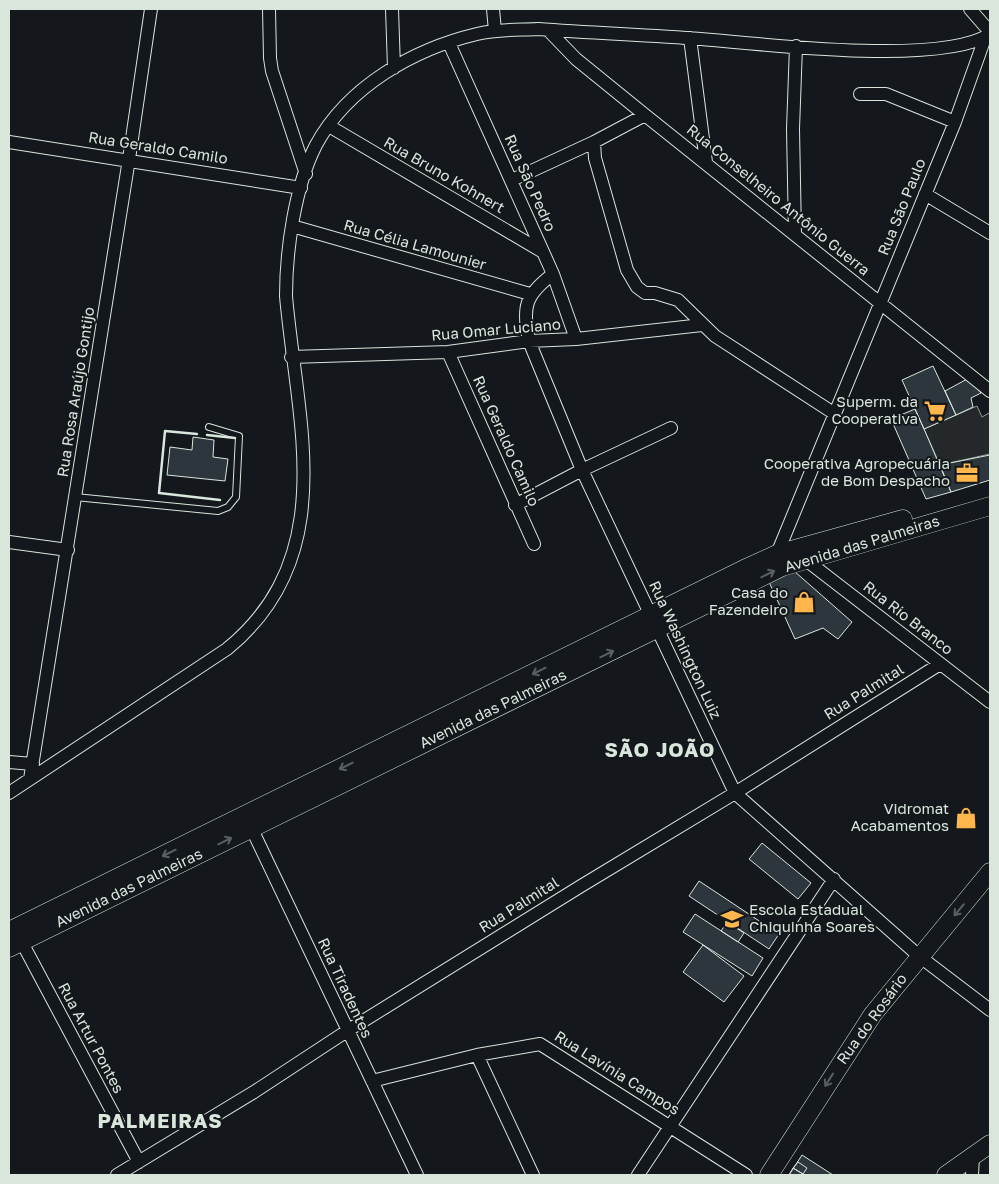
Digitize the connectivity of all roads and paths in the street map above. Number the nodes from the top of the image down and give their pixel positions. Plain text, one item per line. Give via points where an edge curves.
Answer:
1 (151, 9) edge
2 (269, 9) edge
3 (392, 9) edge
4 (493, 9) edge
5 (970, 9) edge
6 (548, 30) junction
7 (495, 31) junction
8 (988, 34) edge
9 (690, 38) junction
10 (448, 43) junction
11 (796, 46) junction
12 (394, 68) junction
13 (860, 94) dead end
14 (645, 115) junction
15 (955, 122) junction
16 (329, 126) junction
17 (9, 142) edge
18 (594, 142) junction
19 (129, 160) junction
20 (706, 162) junction
21 (306, 174) junction
22 (512, 180) junction
23 (302, 188) junction
24 (926, 194) junction
25 (292, 226) junction
26 (990, 233) edge
27 (795, 234) junction
28 (543, 252) junction
29 (553, 274) junction
30 (530, 294) junction
31 (881, 303) junction
32 (702, 325) junction
33 (576, 339) junction
34 (529, 341) junction
35 (448, 352) junction
36 (292, 357) junction
37 (990, 391) edge
38 (835, 414) junction
39 (209, 427) dead end
40 (671, 428) dead end
41 (582, 470) junction
42 (990, 495) edge
43 (75, 497) junction
44 (515, 505) junction
45 (990, 506) edge
46 (9, 542) edge
47 (534, 544) dead end
48 (68, 550) junction
49 (777, 554) junction
50 (806, 560) junction
51 (654, 622) junction
52 (940, 664) junction
53 (990, 702) edge
54 (9, 762) edge
55 (33, 764) junction
56 (30, 779) junction
57 (9, 794) edge
58 (735, 794) junction
59 (248, 822) junction
60 (990, 872) edge
61 (834, 879) junction
62 (14, 937) edge
63 (919, 956) junction
64 (989, 1007) edge
65 (347, 1031) junction
66 (477, 1055) junction
67 (372, 1081) junction
68 (670, 1126) junction
69 (990, 1144) edge
70 (973, 1156) junction
71 (134, 1169) edge
72 (117, 1175) edge
73 (416, 1175) edge
74 (533, 1175) edge
75 (638, 1175) edge
76 (746, 1175) edge
77 (769, 1175) edge
78 (946, 1175) edge
79 (972, 1175) edge

1 - 19 street, Rua Rosa Araújo Gontijo
2 - 21 street via 272,71
3 - 12 street
4 - 7 street
5 - 8 street
6 - 7 street
6 - 9 street
6 - 14 street, Rua Conselheiro Antônio Guerra via 576,59
7 - 10 street
8 - 11 street via 964,45 922,49
8 - 15 street, Rua São Paulo
9 - 11 street
9 - 20 street
10 - 12 street
10 - 22 street, Rua São Pedro
11 - 27 street
12 - 16 street via 366,86 344,106
13 - 15 street via 886,94
14 - 18 street
14 - 20 street, Rua Conselheiro Antônio Guerra
15 - 24 street, Rua São Paulo
16 - 21 street via 316,145
16 - 28 street, Rua Bruno Kohnert
17 - 19 street, Rua Geraldo Camilo
18 - 22 street
18 - 32 street via 595,158 631,279 646,293 678,300
19 - 23 street, Rua Geraldo Camilo
19 - 43 street, Rua Rosa Araújo Gontijo
20 - 27 street, Rua Conselheiro Antônio Guerra
21 - 23 street
22 - 28 street, Rua São Pedro
23 - 25 street
24 - 26 street
24 - 31 street, Rua São Paulo
25 - 30 street, Rua Célia Lamounier
25 - 36 street via 286,268
27 - 31 street, Rua Conselheiro Antônio Guerra
28 - 29 street, Rua São Pedro
29 - 30 street
29 - 33 street, Rua São Pedro
30 - 34 street, Rua Washington Luiz via 525,321
31 - 37 street, Rua Conselheiro Antônio Guerra
31 - 38 street, Rua São Paulo
32 - 33 street, Rua Omar Luciano
32 - 38 street
33 - 34 street, Rua Omar Luciano
34 - 35 street, Rua Omar Luciano
34 - 41 street, Rua Washington Luiz
35 - 36 street, Rua Omar Luciano
35 - 44 street, Rua Geraldo Camilo
36 - 56 street via 305,480 290,563 275,596 246,633 226,649
38 - 49 street, Rua São Paulo
39 - 43 lane via 239,436 236,497 228,507 218,511
40 - 41 street
41 - 44 street
41 - 51 street, Rua Washington Luiz
42 - 49 main road, Avenida das Palmeiras
43 - 48 street, Rua Rosa Araújo Gontijo
44 - 47 street, Rua Geraldo Camilo
45 - 50 main road, Avenida das Palmeiras
46 - 48 street
48 - 55 street, Rua Rosa Araújo Gontijo
49 - 51 main road, Avenida das Palmeiras
51 -> 50 main road, Avenida das Palmeiras via 782,567
50 - 52 street, Rua Rio Branco
51 - 58 street, Rua Washington Luiz
51 - 59 main road, Avenida das Palmeiras
52 - 53 street, Rua Rio Branco
52 - 58 street, Rua Palmital
54 - 55 street
55 - 56 street, Rua Rosa Araújo Gontijo
56 - 57 street
58 - 61 street, Rua Washington Luiz
58 - 65 street, Rua Palmital
59 - 62 main road, Avenida das Palmeiras
59 - 65 street, Rua Tiradentes
60 -> 63 main road, Rua do Rosário
61 - 63 street, Rua Washington Luiz
61 - 68 street
62 - 71 street, Rua Artur Pontes
63 - 64 street, Rua Washington Luiz
63 -> 77 main road, Rua do Rosário via 872,1014
65 - 67 street, Rua Tiradentes
65 - 71 street, Rua Palmital
66 - 67 street, Rua Lavínia Campos
66 - 68 street, Rua Lavínia Campos via 540,1044
66 - 74 street
67 - 73 street, Rua Tiradentes
68 - 75 street
68 - 76 street, Rua Lavínia Campos
69 - 70 main road
70 - 78 main road
70 - 79 street
71 - 72 street, Rua Palmital

